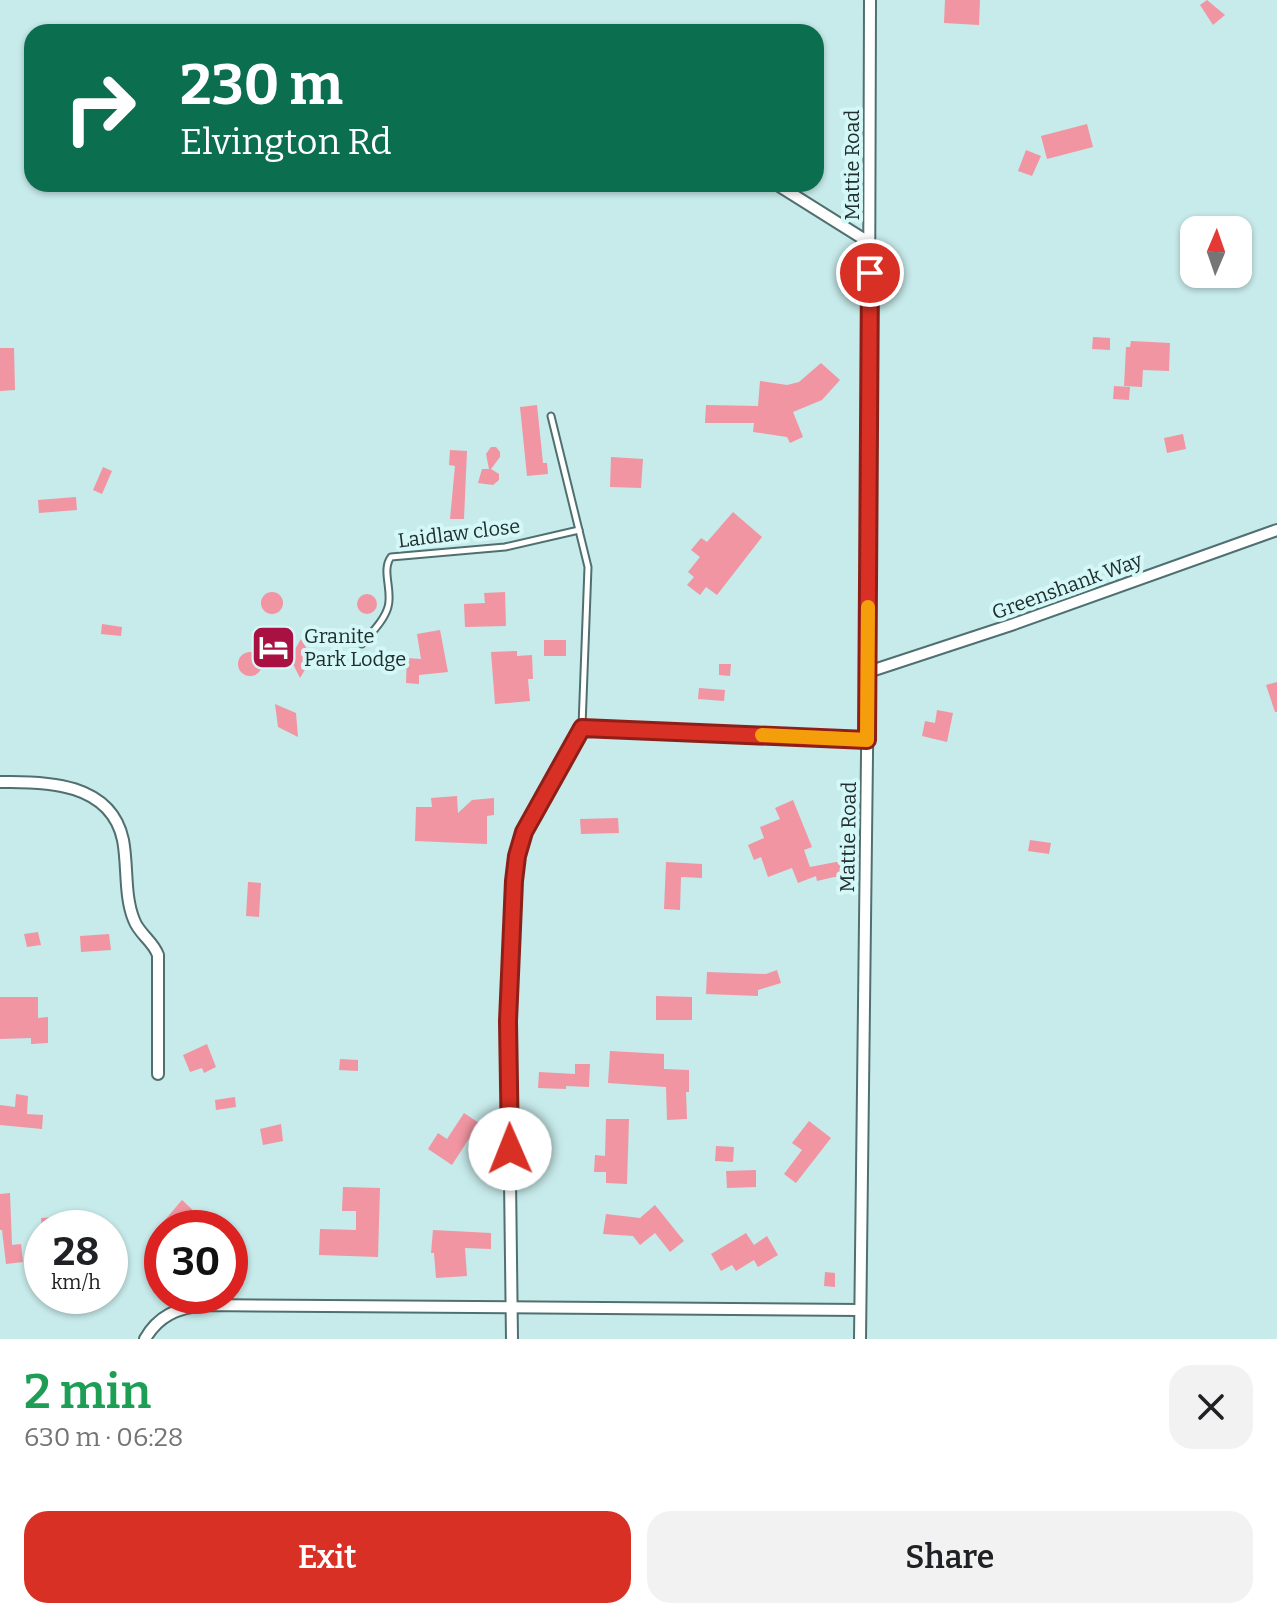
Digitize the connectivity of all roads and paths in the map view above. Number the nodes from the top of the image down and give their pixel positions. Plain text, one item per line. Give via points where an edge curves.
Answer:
1 (870, 0) edge
2 (789, 192) edge
3 (870, 243) junction
4 (551, 416) dead end
5 (579, 530) junction
6 (1277, 530) edge
7 (362, 644) dead end
8 (868, 672) junction
9 (582, 728) junction
10 (867, 740) junction
11 (0, 782) edge
12 (158, 1074) dead end
13 (513, 1309) junction
14 (860, 1310) junction
15 (145, 1339) edge
16 (512, 1339) edge
17 (860, 1339) edge

1 - 3 street, Mattie Road
2 - 3 street
3 - 8 street, Mattie Road
4 - 5 lane
5 - 7 lane, Laidlaw close via 505,547 391,557 389,606
5 - 9 lane via 588,567
6 - 8 street, Greenshank Way
8 - 10 street, Mattie Road
9 - 10 street
9 - 13 street via 524,832 514,881 508,1021
10 - 14 street, Mattie Road
11 - 12 street via 35,781 82,791 101,802 115,820 134,921 158,955
13 - 14 street
13 - 15 street via 203,1305 163,1317
13 - 16 street
14 - 17 street, Mattie Road

